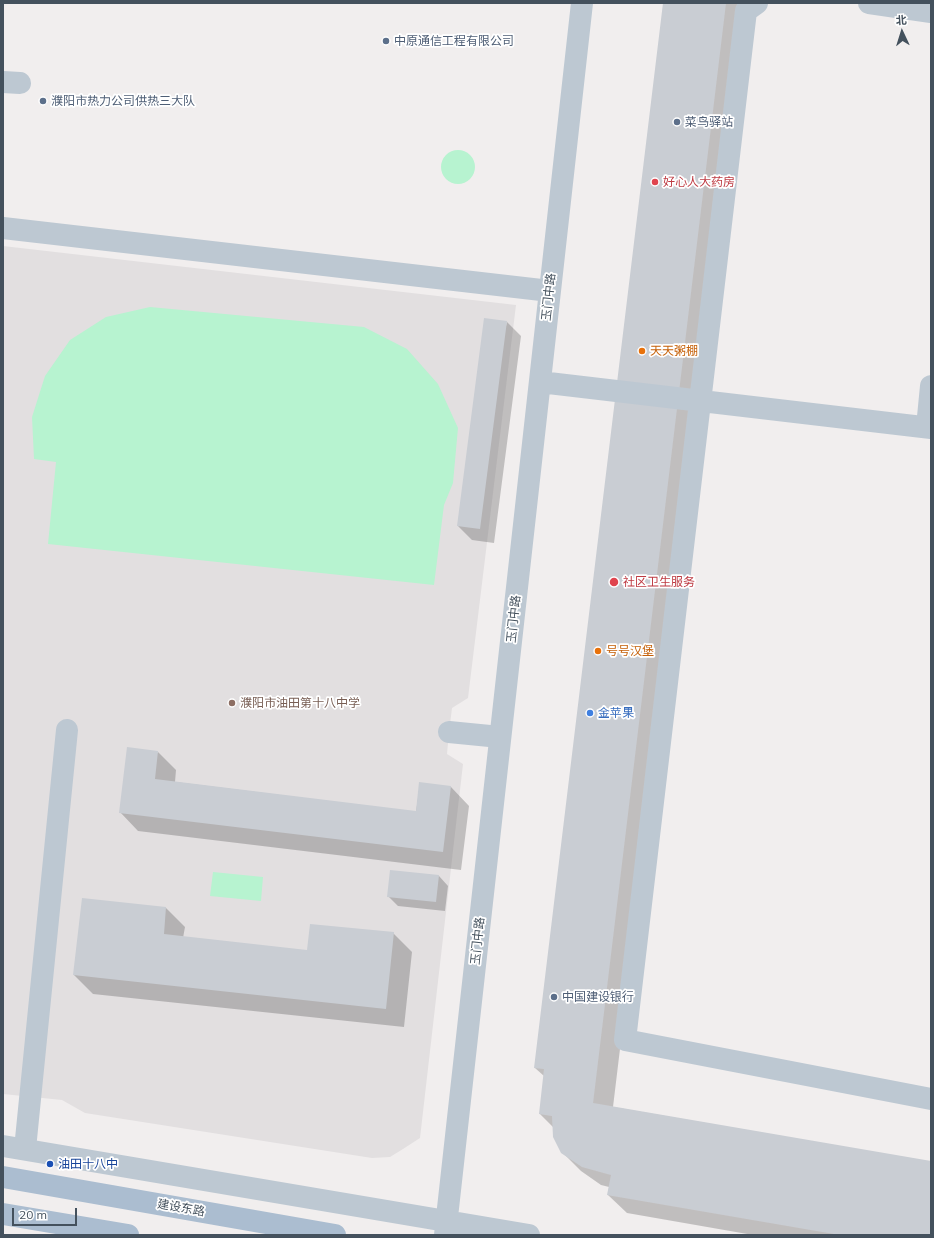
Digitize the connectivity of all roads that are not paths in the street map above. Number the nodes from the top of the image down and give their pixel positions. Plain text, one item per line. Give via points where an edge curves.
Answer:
1 (582, 3) edge
2 (757, 3) edge
3 (869, 3) edge
4 (931, 12) edge
5 (3, 228) edge
6 (550, 291) junction
7 (540, 382) junction
8 (931, 386) edge
9 (701, 401) junction
10 (929, 428) edge
11 (67, 730) dead end
12 (449, 732) dead end
13 (500, 738) junction
14 (931, 1099) edge
15 (3, 1146) edge
16 (25, 1149) junction
17 (3, 1177) edge
18 (3, 1214) edge
19 (446, 1228) edge
20 (128, 1235) edge
21 (335, 1235) edge
22 (529, 1235) edge

1 - 6 street, 玉门中路
2 - 9 street via 746,11
3 - 4 street
5 - 6 street
6 - 7 street, 玉门中路
7 - 9 street
7 - 13 street, 玉门中路
8 - 10 street
9 - 10 street
9 - 14 street via 625,1040
11 - 16 street
12 - 13 street
13 - 19 street, 玉门中路
15 - 16 street
16 - 19 street
17 - 21 main road, 建设东路
18 - 20 main road
19 - 22 street

